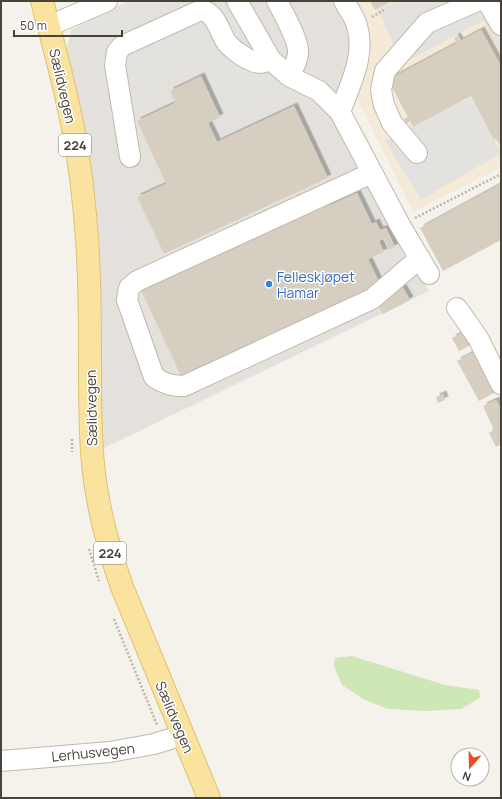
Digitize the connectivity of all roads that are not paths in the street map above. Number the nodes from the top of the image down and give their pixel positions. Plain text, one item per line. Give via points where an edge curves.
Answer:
1 (42, 1) edge
2 (107, 1) edge
3 (237, 1) edge
4 (277, 1) edge
5 (344, 1) edge
6 (477, 1) edge
7 (486, 1) edge
8 (501, 25) edge
9 (49, 26) junction
10 (271, 60) junction
11 (289, 76) junction
12 (340, 112) junction
13 (418, 153) dead end
14 (130, 157) dead end
15 (372, 173) junction
16 (457, 308) dead end
17 (501, 384) edge
18 (182, 735) junction
19 (1, 761) edge
20 (209, 798) edge

1 - 9 main road, Sælidvegen / 224
2 - 9 street
3 - 10 street
4 - 11 street via 298,50 296,63
5 - 12 street via 357,25 360,46 358,61
6 - 13 street via 427,23 385,71 382,90 384,105 392,123
7 - 8 street
9 - 18 main road, Sælidvegen / 224 via 67,96 84,204 93,464 102,525 122,587
10 - 11 street
10 - 14 street via 259,63 244,57 228,43 207,11 201,10 122,46 117,52 115,65
11 - 12 street via 319,91
12 - 15 street
15 - 15 street via 137,281 129,288 127,300 154,377 171,386 184,386 372,299 425,266
16 - 17 street via 478,338
18 - 19 street, Lerhusvegen via 146,746 110,752
18 - 20 main road, Sælidvegen / 224

